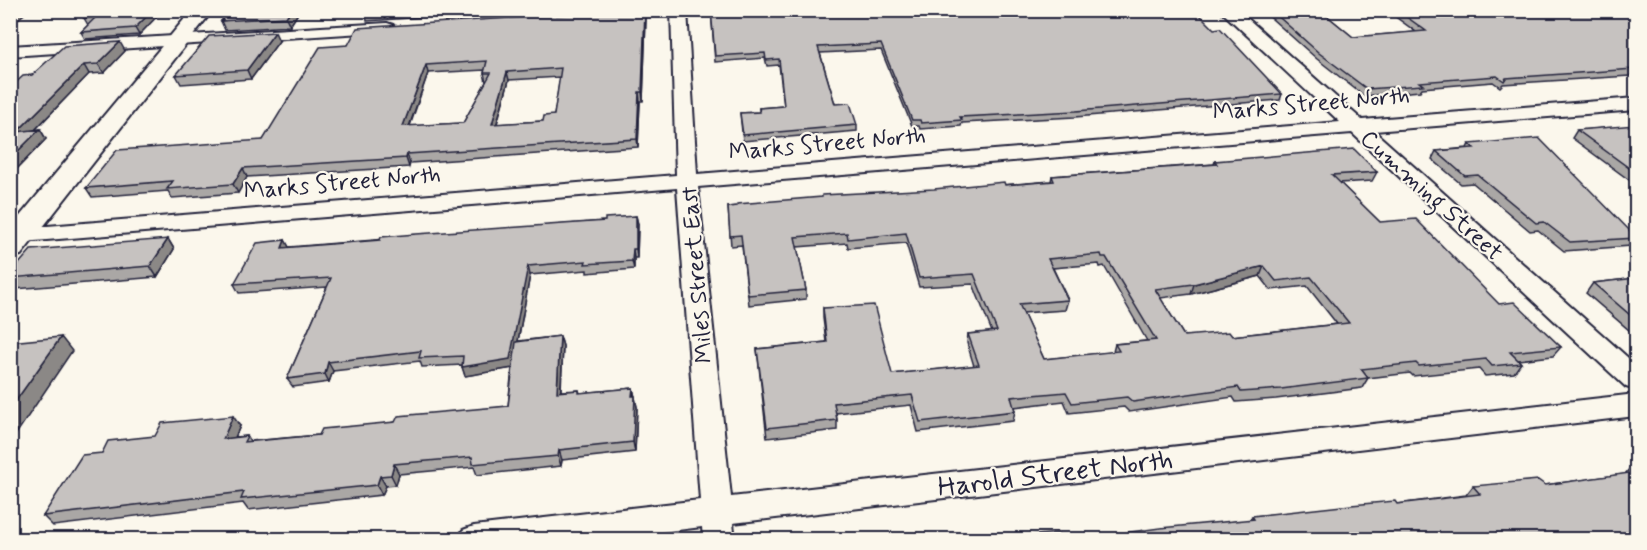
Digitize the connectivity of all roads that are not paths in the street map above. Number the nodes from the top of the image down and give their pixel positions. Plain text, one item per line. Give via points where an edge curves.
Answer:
1 (203, 10) edge
2 (653, 10) edge
3 (679, 10) edge
4 (1228, 10) edge
5 (593, 14) edge
6 (403, 27) edge
7 (177, 41) junction
8 (10, 51) edge
9 (1636, 104) edge
10 (1356, 126) junction
11 (687, 181) junction
12 (14, 240) edge
13 (1636, 380) edge
14 (1636, 405) edge
15 (719, 525) edge
16 (474, 540) edge

1 - 7 street
2 - 5 street
3 - 11 street, Miles Street East
4 - 10 street, Cumming Street
6 - 7 street
7 - 8 street
7 - 12 street
9 - 10 street, Marks Street North
10 - 11 street, Marks Street North
10 - 13 street, Cumming Street
11 - 12 street, Marks Street North
11 - 15 street, Miles Street East
14 - 15 street, Harold Street North
15 - 16 street, Harold Street North

